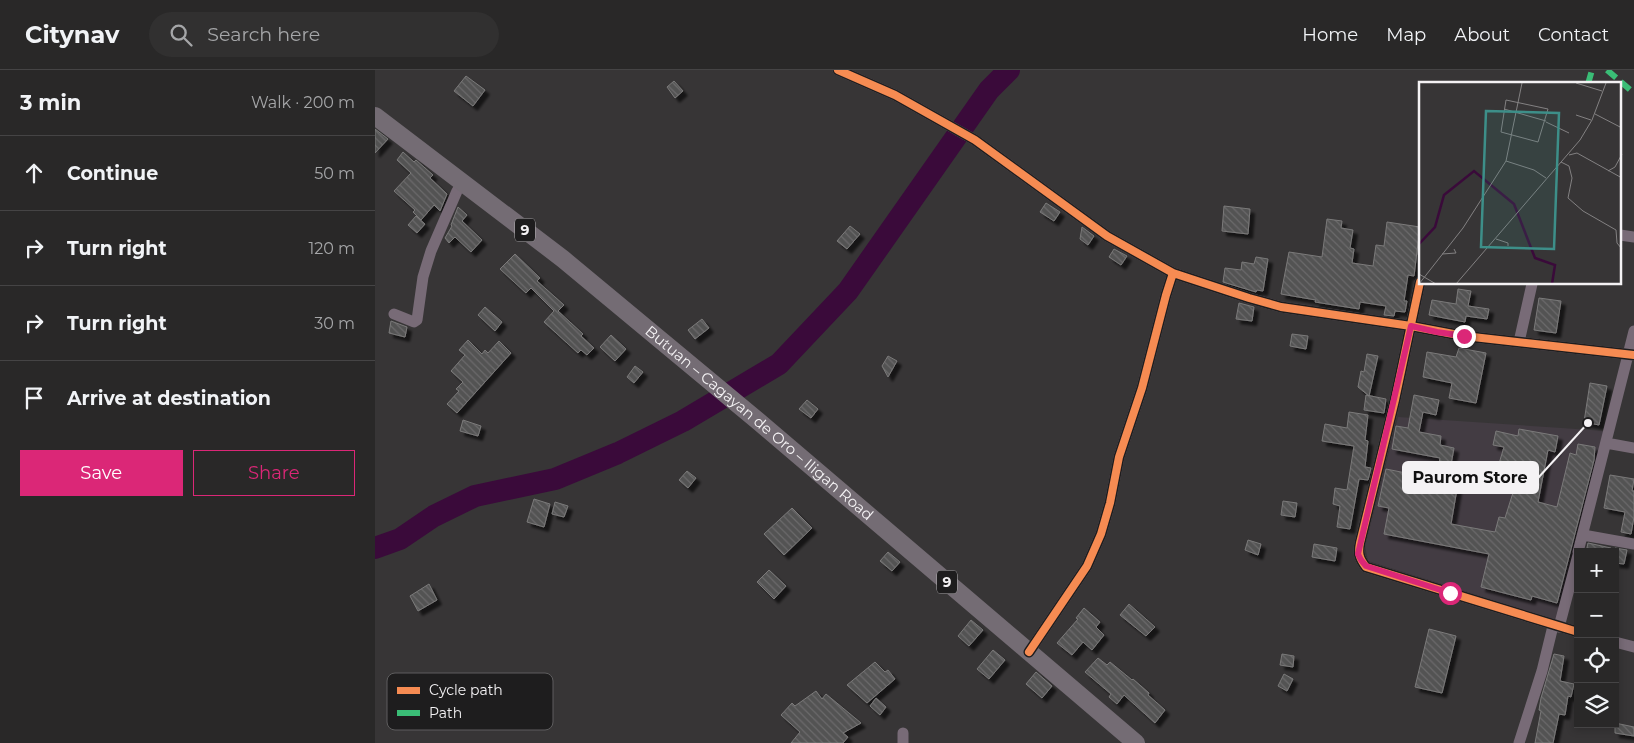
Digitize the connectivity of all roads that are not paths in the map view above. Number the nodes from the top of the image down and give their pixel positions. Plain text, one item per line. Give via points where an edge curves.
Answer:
1 (838, 70) edge
2 (375, 116) edge
3 (463, 182) junction
4 (1621, 235) edge
5 (1634, 237) edge
6 (1173, 273) junction
7 (1419, 285) edge
8 (1533, 285) edge
9 (393, 314) dead end
10 (1411, 326) junction
11 (1634, 331) edge
12 (1519, 342) junction
13 (1631, 355) edge
14 (1606, 443) junction
15 (1634, 448) edge
16 (1583, 535) junction
17 (1634, 544) edge
18 (1579, 548) edge
19 (1574, 566) edge
20 (1556, 627) junction
21 (1574, 631) edge
22 (1619, 643) edge
23 (1634, 647) edge
24 (1029, 652) junction
25 (1136, 743) edge
26 (1519, 743) edge

1 - 6 street via 895,95 975,140 1107,236
2 - 3 highway, Butuan – Cagayan de Oro – Iligan Road / 9
3 - 9 street via 431,251 423,277 417,320 414,322
3 - 24 highway, Butuan – Cagayan de Oro – Iligan Road / 9 via 563,259 759,421
4 - 5 street
6 - 10 street via 1281,306
6 - 24 street via 1119,457 1101,534 1087,566
7 - 10 street
8 - 12 street
10 - 12 street
10 - 20 street via 1358,554 1366,566
11 - 13 street
12 - 13 street
13 - 14 street
14 - 15 street
14 - 16 street
16 - 17 street
16 - 18 street
19 - 20 street
20 - 21 street
20 - 26 street
22 - 23 street
24 - 25 highway, Butuan – Cagayan de Oro – Iligan Road / 9

